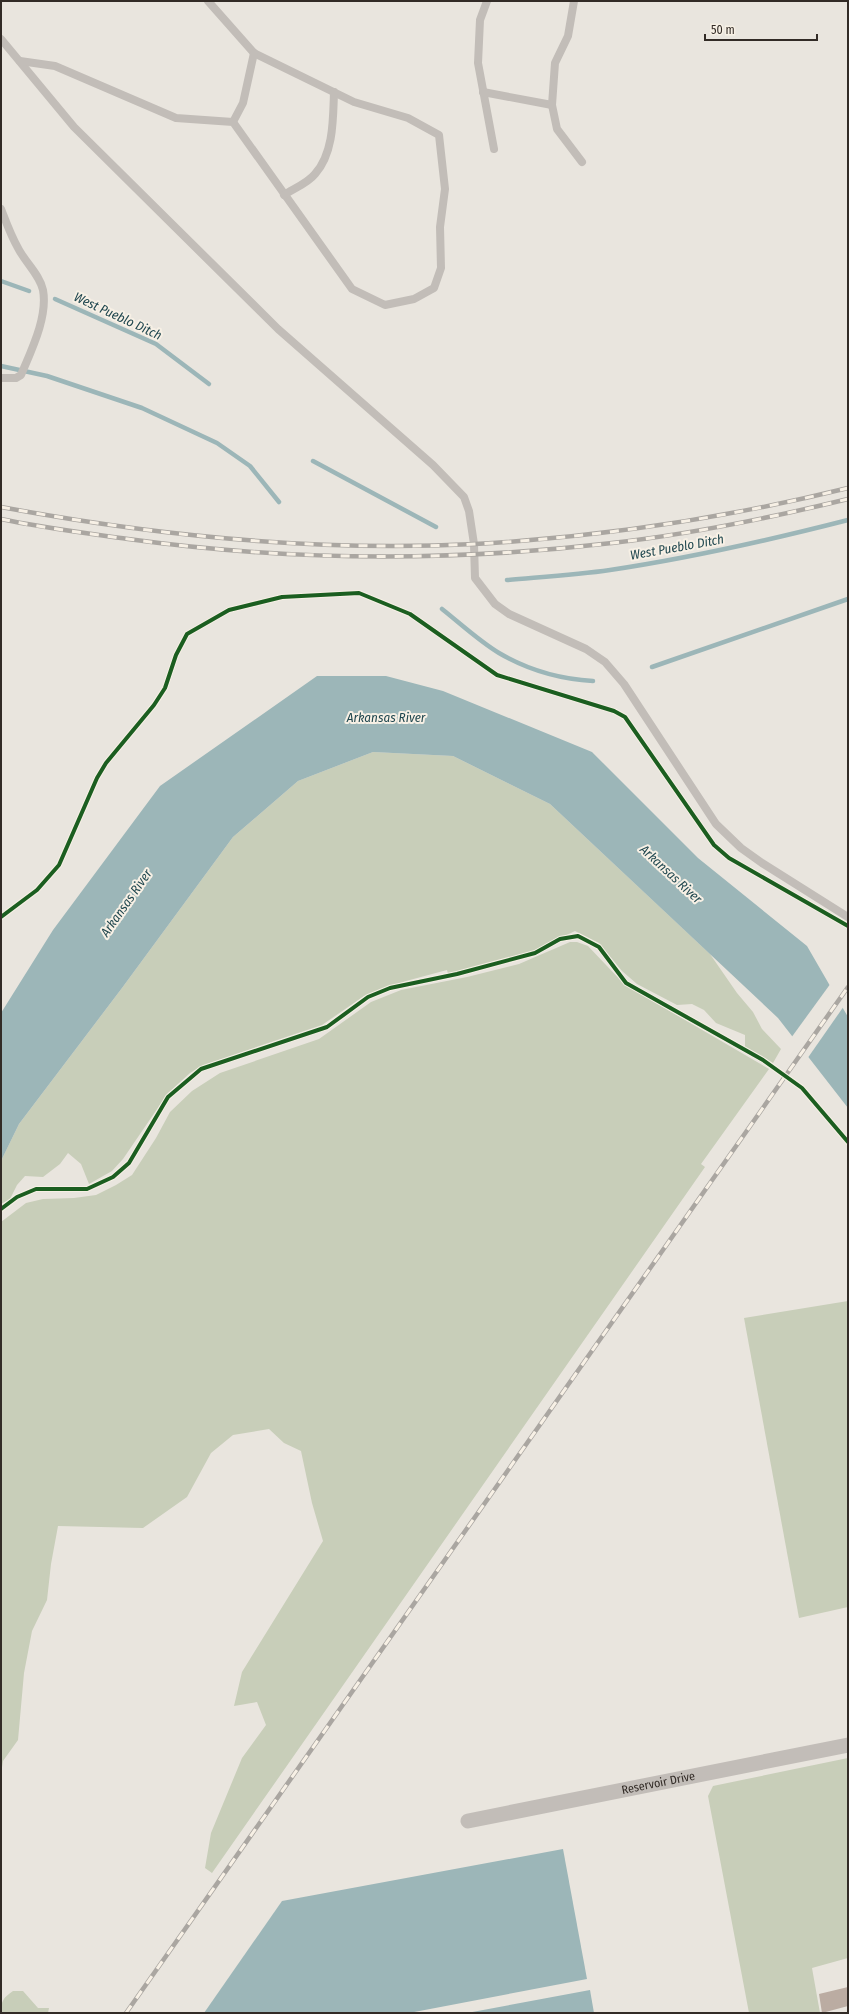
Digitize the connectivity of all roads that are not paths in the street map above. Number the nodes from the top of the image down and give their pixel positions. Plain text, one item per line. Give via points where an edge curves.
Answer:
1 (208, 1) edge
2 (487, 1) edge
3 (574, 1) edge
4 (1, 39) edge
5 (254, 53) junction
6 (20, 61) junction
7 (334, 92) junction
8 (483, 92) junction
9 (552, 105) junction
10 (233, 122) junction
11 (494, 149) dead end
12 (582, 162) dead end
13 (284, 195) junction
14 (1, 209) edge
15 (1, 378) edge
16 (848, 917) edge
17 (848, 1745) edge
18 (468, 1821) dead end

1 - 5 lane
2 - 8 lane via 480,20 478,63
3 - 9 lane via 568,36 554,63
4 - 6 lane
5 - 7 lane
5 - 10 lane via 243,103
6 - 10 lane via 55,66 176,118
6 - 16 lane via 74,127 278,329 433,465 464,497 474,544 475,578 495,604 509,614 586,649 605,662 624,684 716,824 741,848 762,863
7 - 13 lane via 333,129 326,155 315,175
7 - 13 lane via 354,102 408,118 439,134 445,189 440,227 441,268 434,288 414,299 385,305 352,290
8 - 9 lane
8 - 11 lane
9 - 12 lane via 557,129
10 - 13 lane
14 - 15 lane via 17,247 43,290 43,306 37,336 21,375 16,378
17 - 18 street, Reservoir Drive

